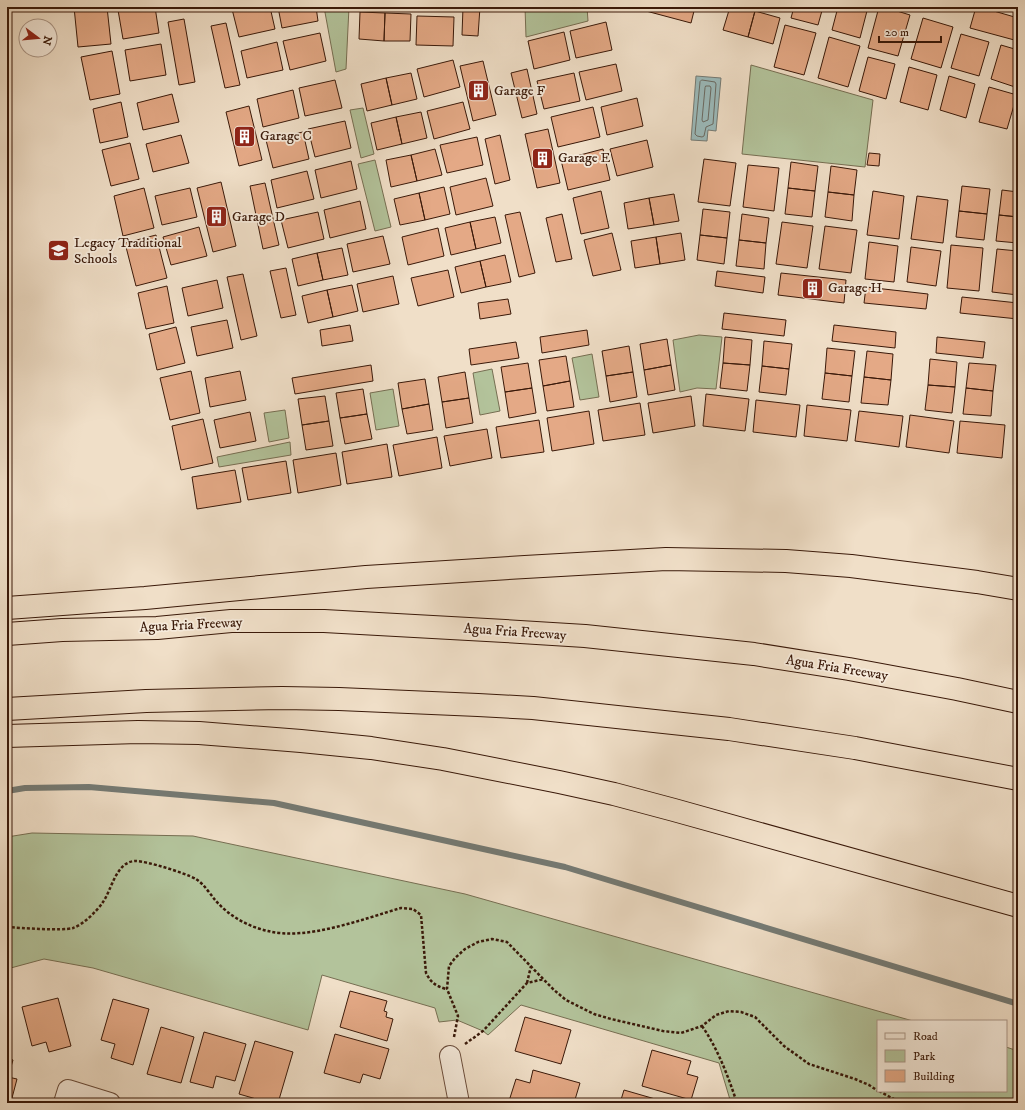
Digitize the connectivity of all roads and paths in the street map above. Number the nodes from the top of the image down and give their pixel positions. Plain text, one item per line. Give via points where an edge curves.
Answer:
1 (1018, 589) edge
2 (7, 608) edge
3 (7, 634) edge
4 (1018, 702) edge
5 (7, 709) edge
6 (7, 736) edge
7 (1018, 779) edge
8 (1018, 906) edge
9 (7, 926) edge
10 (531, 966) junction
11 (544, 979) junction
12 (527, 983) junction
13 (447, 989) junction
14 (702, 1026) junction
15 (450, 1056) junction
16 (877, 1090) edge
17 (880, 1092) edge
18 (66, 1097) edge
19 (110, 1103) edge
20 (459, 1103) edge
21 (737, 1103) edge
22 (901, 1103) edge

1 - 2 highway via 851,566 786,561 666,560 374,577
3 - 4 highway, Agua Fria Freeway via 157,628 231,621 324,622 505,631 593,637 754,654
5 - 7 highway via 146,701 282,698 478,704 729,729 855,748
6 - 8 highway via 122,732 199,733 301,740 443,759 614,794
9 - 13 path via 73,928 103,902 119,870 126,863 135,861 197,879 231,914 249,925 269,931 309,933 401,908 413,909 421,915 426,973 436,986
10 - 11 path
10 - 12 path
10 - 13 path via 507,942 492,939 478,942 465,949 449,966
11 - 12 path
11 - 14 path via 566,1000 594,1014 663,1031 681,1033
12 - 15 path via 483,1031
13 - 15 path via 458,1016
14 - 16 path via 716,1015 729,1011 755,1016 784,1046 809,1064 869,1085
14 - 21 path via 716,1050
15 - 20 street
17 - 22 path
18 - 19 street

